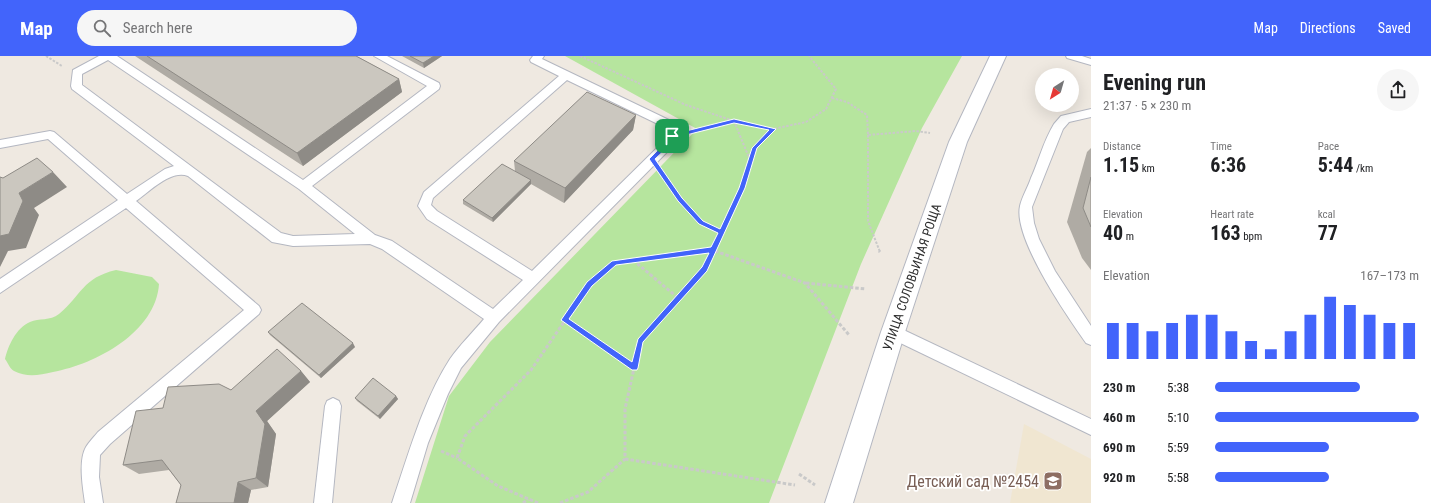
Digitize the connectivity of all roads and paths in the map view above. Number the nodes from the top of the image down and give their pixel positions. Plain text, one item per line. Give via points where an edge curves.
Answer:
1 (107, 56) edge
2 (110, 56) edge
3 (580, 56) edge
4 (809, 56) edge
5 (998, 56) edge
6 (1072, 56) edge
7 (384, 57) edge
8 (534, 57) edge
9 (1091, 62) edge
10 (566, 75) junction
11 (832, 98) junction
12 (1091, 113) edge
13 (734, 121) junction
14 (773, 129) junction
15 (930, 133) dead end
16 (672, 136) junction
17 (868, 136) junction
18 (0, 144) edge
19 (652, 159) junction
20 (751, 160) junction
21 (192, 173) junction
22 (303, 186) junction
23 (127, 201) junction
24 (721, 232) junction
25 (370, 239) junction
26 (713, 250) junction
27 (880, 252) dead end
28 (633, 260) junction
29 (533, 278) junction
30 (805, 283) junction
31 (0, 287) edge
32 (866, 289) dead end
33 (678, 298) junction
34 (494, 318) junction
35 (565, 320) junction
36 (893, 332) junction
37 (849, 335) dead end
38 (1091, 338) edge
39 (634, 368) junction
40 (333, 406) dead end
41 (1091, 427) edge
42 (625, 460) junction
43 (795, 485) dead end
44 (572, 498) junction
45 (528, 499) junction
46 (94, 503) edge
47 (322, 503) edge
48 (401, 503) edge
49 (523, 503) edge
50 (538, 503) edge
51 (560, 503) edge
52 (574, 503) edge
53 (839, 503) edge

1 - 21 lane via 77,72 76,86
2 - 22 lane
3 - 13 path via 686,105
4 - 11 path via 836,89
5 - 36 street, УЛИЦА СОЛОВЬИНАЯ РОЩА via 958,142
6 - 9 lane
7 - 22 lane via 435,86
8 - 10 lane
10 - 16 lane via 667,124
10 - 29 lane via 428,195 424,206 432,215
11 - 14 path via 826,109 806,122
11 - 17 path via 847,102 867,116
12 - 38 lane via 1065,119 1058,127 1026,208 1026,220 1056,288
13 - 14 path
13 - 16 path
13 - 20 path
14 - 20 path via 755,148
15 - 17 path via 916,131
16 - 19 lane via 667,145
17 - 27 path via 868,221
18 - 23 lane via 50,135
19 - 24 path via 680,199 701,223
19 - 29 lane
20 - 24 path via 742,188
21 - 23 lane via 182,170 169,172
21 - 25 lane via 277,238 293,241
22 - 25 lane
23 - 31 lane
23 - 46 lane via 254,310 104,438 92,452 90,477
24 - 26 path
25 - 34 lane via 387,245
26 - 28 path
26 - 30 path
26 - 33 path via 705,269
28 - 33 path
28 - 35 path via 615,263 590,284
29 - 34 lane
30 - 32 path
30 - 37 path
33 - 39 path via 640,341
34 - 48 lane via 456,363 441,392 420,443
35 - 39 path
35 - 45 path via 531,370 465,436 457,458 498,486
36 - 41 lane
36 - 53 street, УЛИЦА СОЛОВЬИНАЯ РОЩА
39 - 42 path via 625,409
40 - 47 lane
42 - 43 path
42 - 44 path via 588,492
44 - 51 path
44 - 52 path
45 - 49 path
45 - 50 path

